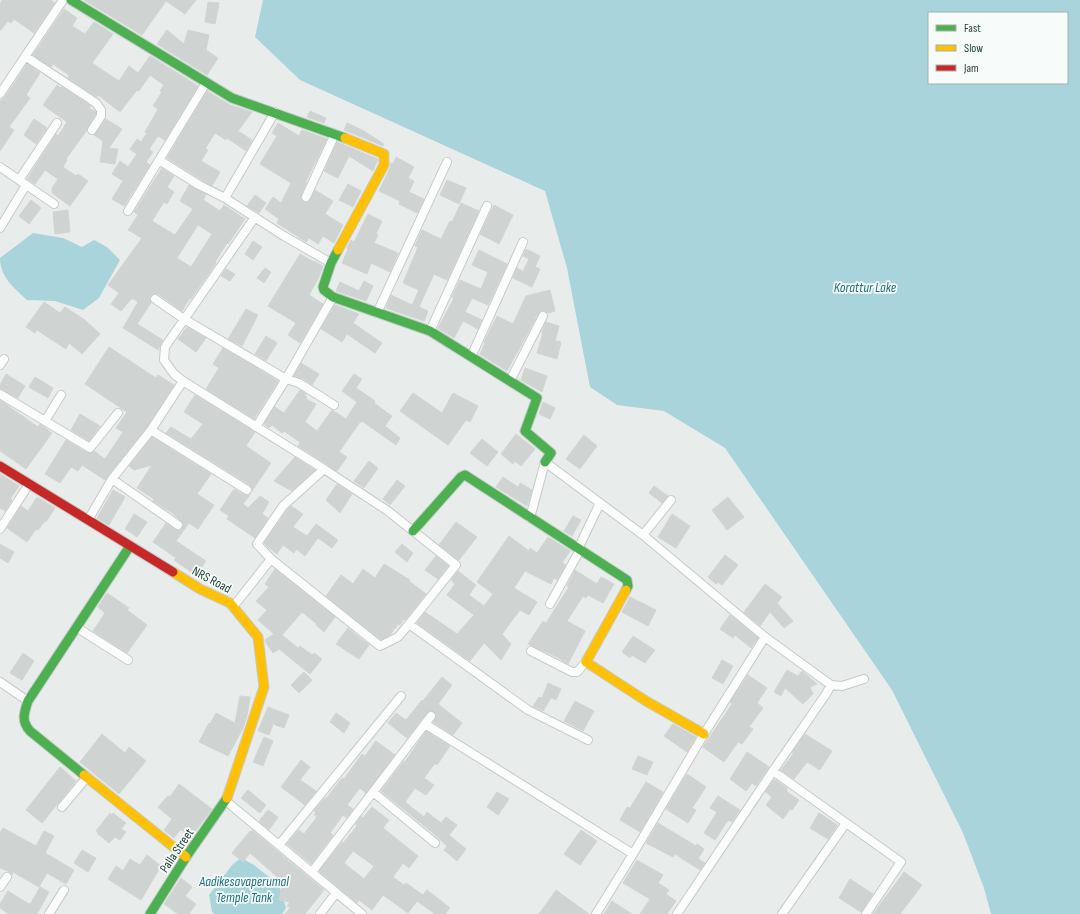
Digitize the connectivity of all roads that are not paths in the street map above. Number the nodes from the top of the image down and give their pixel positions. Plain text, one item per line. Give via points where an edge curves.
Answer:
1 (63, 0) edge
2 (71, 0) edge
3 (25, 56) junction
4 (206, 83) junction
5 (0, 94) edge
6 (275, 112) junction
7 (57, 123) dead end
8 (92, 130) dead end
9 (335, 134) junction
10 (159, 160) junction
11 (447, 162) dead end
12 (0, 167) edge
13 (19, 180) junction
14 (26, 185) junction
15 (306, 197) dead end
16 (225, 198) junction
17 (54, 204) dead end
18 (487, 206) dead end
19 (128, 211) dead end
20 (255, 217) junction
21 (0, 228) edge
22 (523, 242) dead end
23 (331, 263) junction
24 (333, 297) junction
25 (155, 299) dead end
26 (377, 313) junction
27 (543, 316) dead end
28 (184, 319) junction
29 (430, 331) junction
30 (471, 357) junction
31 (286, 379) junction
32 (183, 381) junction
33 (510, 381) junction
34 (0, 394) edge
35 (61, 395) dead end
36 (334, 405) dead end
37 (118, 413) dead end
38 (44, 421) junction
39 (256, 427) junction
40 (151, 430) junction
41 (545, 462) junction
42 (0, 466) edge
43 (324, 469) junction
44 (112, 479) junction
45 (29, 484) junction
46 (247, 490) dead end
47 (671, 500) dead end
48 (600, 503) junction
49 (530, 518) junction
50 (88, 520) junction
51 (178, 525) dead end
52 (0, 529) edge
53 (413, 531) junction
54 (643, 535) junction
55 (130, 546) junction
56 (579, 549) junction
57 (271, 559) junction
58 (550, 604) dead end
59 (233, 607) junction
60 (409, 624) junction
61 (76, 627) junction
62 (765, 637) junction
63 (531, 651) dead end
64 (128, 660) dead end
65 (586, 662) junction
66 (864, 679) dead end
67 (0, 682) edge
68 (831, 685) junction
69 (401, 696) dead end
70 (28, 701) junction
71 (431, 716) dead end
72 (425, 724) junction
73 (704, 734) junction
74 (588, 740) dead end
75 (773, 772) junction
76 (87, 777) junction
77 (373, 792) junction
78 (226, 801) junction
79 (62, 807) dead end
80 (846, 823) junction
81 (435, 843) dead end
82 (279, 845) junction
83 (633, 854) junction
84 (186, 857) junction
85 (312, 872) junction
86 (7, 877) dead end
87 (0, 887) edge
88 (64, 890) dead end
89 (336, 893) junction
90 (49, 914) edge
91 (150, 914) edge
92 (320, 914) edge
93 (362, 914) edge
94 (596, 914) edge
95 (677, 914) edge
96 (782, 914) edge
97 (866, 914) edge

1 - 3 street
2 - 4 street
3 - 5 street
3 - 8 street via 96,103 101,110 101,116
4 - 6 street via 232,98
4 - 10 street
6 - 9 street
6 - 16 street
7 - 13 street
9 - 15 street
9 - 23 street via 384,154 385,158 384,165
10 - 16 street
10 - 19 street
11 - 26 street
12 - 13 street
13 - 14 street
14 - 17 street
14 - 21 street
16 - 20 street
18 - 29 street
20 - 23 street
20 - 28 street
22 - 30 street
23 - 24 street via 323,287
24 - 26 street
24 - 31 street
25 - 28 street
26 - 29 street
27 - 33 street
28 - 31 street
28 - 32 street via 165,347 164,360
29 - 30 street
30 - 33 street
31 - 36 street via 299,383
31 - 39 street
32 - 39 street
32 - 40 street
33 - 41 street via 537,398 525,431 551,453
34 - 38 street
35 - 38 street
37 - 38 street via 90,448
39 - 43 street
40 - 44 street
40 - 46 street
41 - 48 street
41 - 49 street
42 - 45 street, NRS Road
43 - 53 street via 388,510
43 - 57 street via 282,506 257,544
44 - 50 street
44 - 51 street
45 - 50 street, NRS Road
45 - 52 street
47 - 54 street
48 - 54 street
48 - 56 street
49 - 53 street via 463,475
49 - 56 street
50 - 55 street, NRS Road
53 - 60 street via 456,565
54 - 62 street
55 - 59 street, NRS Road
55 - 61 street
56 - 58 street
56 - 65 street via 627,580 629,584
57 - 59 street
57 - 60 street via 380,646 398,637
59 - 78 street, NRS Road via 258,637 264,686
60 - 74 street via 528,710
61 - 64 street
61 - 70 street
62 - 68 street
62 - 73 street
63 - 65 street via 572,672 577,672
65 - 73 street via 646,701
66 - 68 street via 842,686
67 - 70 street
68 - 75 street
69 - 82 street
70 - 76 street via 22,718 26,728
71 - 72 street
72 - 77 street
72 - 83 street
73 - 83 street
75 - 80 street
75 - 95 street
76 - 79 street
76 - 84 street
77 - 81 street
77 - 85 street
78 - 82 street
78 - 84 street, Palla Street
80 - 96 street
80 - 97 street via 901,862
82 - 85 street
83 - 94 street
84 - 91 street, Palla Street
85 - 89 street
86 - 87 street
88 - 90 street
89 - 92 street
89 - 93 street

